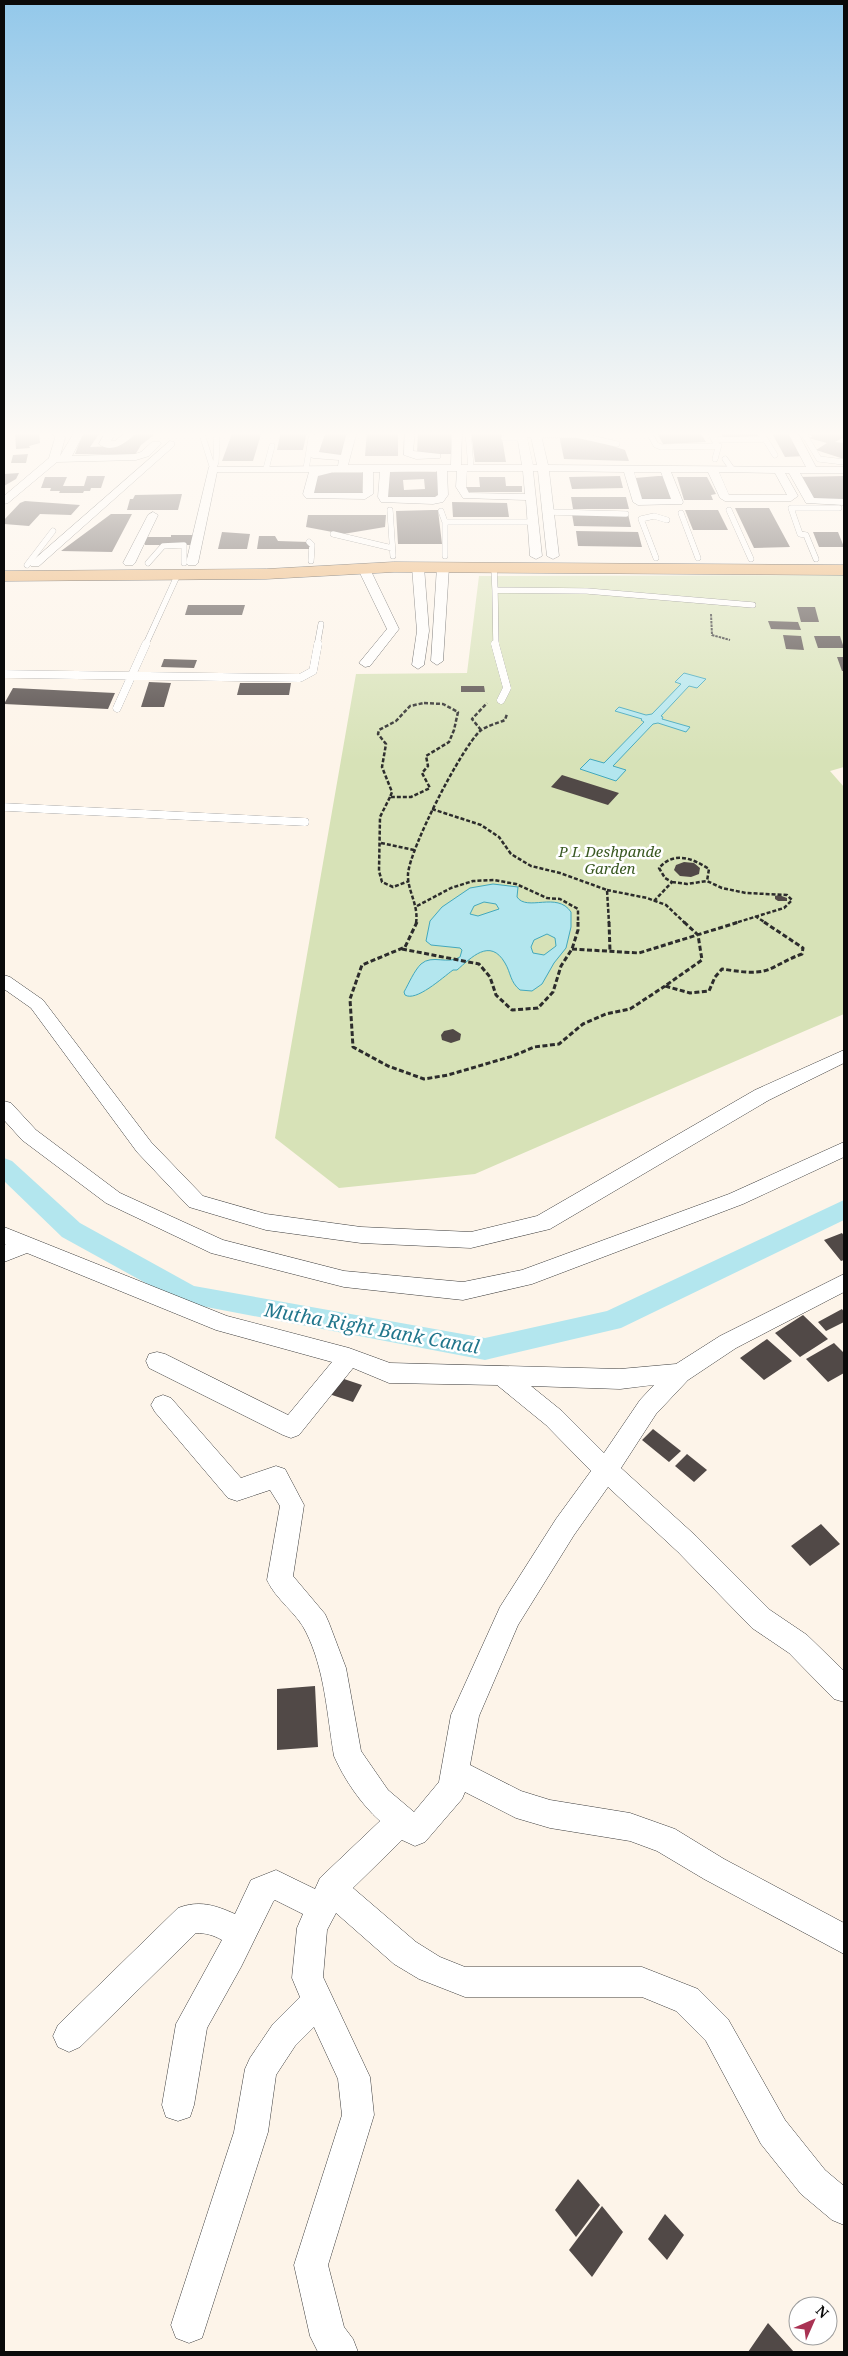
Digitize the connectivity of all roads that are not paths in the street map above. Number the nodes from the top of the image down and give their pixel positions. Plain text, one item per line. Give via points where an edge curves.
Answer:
1 (46, 541) edge
2 (58, 541) edge
3 (140, 541) edge
4 (192, 541) edge
5 (356, 541) edge
6 (392, 541) edge
7 (444, 541) edge
8 (534, 541) edge
9 (551, 541) edge
10 (650, 541) edge
11 (692, 541) edge
12 (743, 541) edge
13 (808, 541) edge
14 (310, 542) dead end
15 (393, 552) junction
16 (656, 558) junction
17 (698, 558) junction
18 (751, 559) junction
19 (816, 559) junction
20 (844, 559) edge
21 (311, 561) junction
22 (444, 562) junction
23 (536, 562) junction
24 (553, 562) junction
25 (129, 563) junction
26 (31, 564) junction
27 (4, 565) edge
28 (185, 566) junction
29 (418, 567) junction
30 (494, 567) junction
31 (364, 569) junction
32 (844, 570) edge
33 (4, 576) edge
34 (495, 590) junction
35 (753, 605) dead end
36 (321, 624) dead end
37 (437, 661) dead end
38 (365, 663) dead end
39 (418, 665) dead end
40 (4, 674) edge
41 (131, 675) junction
42 (501, 700) road end
43 (117, 708) dead end
44 (4, 807) edge
45 (305, 822) dead end
46 (4, 980) edge
47 (844, 1056) edge
48 (4, 1108) edge
49 (844, 1149) edge
50 (4, 1235) edge
51 (27, 1244) junction
52 (4, 1254) edge
53 (844, 1282) edge
54 (349, 1357) junction
55 (156, 1362) dead end
56 (680, 1373) junction
57 (502, 1376) junction
58 (163, 1406) dead end
59 (606, 1470) junction
60 (844, 1689) edge
61 (454, 1772) junction
62 (401, 1820) junction
63 (327, 1898) junction
64 (240, 1935) junction
65 (844, 1939) edge
66 (318, 2002) junction
67 (69, 2036) dead end
68 (178, 2105) dead end
69 (844, 2208) edge
70 (189, 2325) dead end
71 (340, 2352) edge

1 - 26 lane
2 - 26 street
3 - 25 street
4 - 28 street
5 - 15 lane
6 - 15 lane
7 - 22 lane
8 - 23 street
9 - 24 street
10 - 16 lane
11 - 17 lane
12 - 18 lane
13 - 19 lane
14 - 21 lane
15 - 21 main road
15 - 22 main road
16 - 17 main road
16 - 24 main road
17 - 18 main road
18 - 19 main road
19 - 20 main road
21 - 28 main road
22 - 23 main road
22 - 29 main road
22 - 30 main road
22 - 37 street
23 - 24 main road
23 - 30 main road
24 - 32 main road
25 - 26 main road
25 - 28 main road
26 - 27 main road
28 - 31 main road via 266,574
28 - 33 main road
28 - 41 lane
29 - 31 main road
29 - 39 street via 423,631
30 - 34 lane
31 - 38 street via 393,629
34 - 35 lane via 587,590
34 - 42 lane via 494,640 507,688
36 - 41 lane via 314,672 300,678
40 - 41 lane
41 - 43 lane
44 - 45 lane
46 - 47 street via 36,1004 144,1147 196,1202 266,1222 361,1236 471,1240 543,1223 762,1096
48 - 49 street via 29,1135 113,1198 218,1247 344,1279 463,1291 524,1278 717,1206
50 - 51 street
51 - 52 street
51 - 54 street via 224,1324
53 - 56 street via 728,1342
54 - 55 street via 291,1428
54 - 57 street via 389,1373
56 - 57 street via 620,1379
56 - 59 street via 648,1407
57 - 59 street via 554,1418
58 - 62 street via 237,1490 276,1477 292,1505 280,1580 316,1623 333,1668 348,1756 378,1800
59 - 60 street via 687,1544 761,1620 798,1644
59 - 61 street via 564,1528 509,1616 465,1715
61 - 62 street via 452,1789 415,1832
61 - 65 street via 516,1804 550,1814 630,1827 665,1840
62 - 63 street
63 - 64 street via 276,1885 262,1892
63 - 66 street via 312,1928 307,1978
63 - 69 street via 405,1954 465,1982 642,1982 687,2000 717,2030 773,2132 813,2182
64 - 67 street via 205,1917 189,1919
64 - 68 street via 192,2024
66 - 70 street via 284,2035 261,2069 251,2132
66 - 71 street via 354,2077 358,2114 311,2265 328,2336

